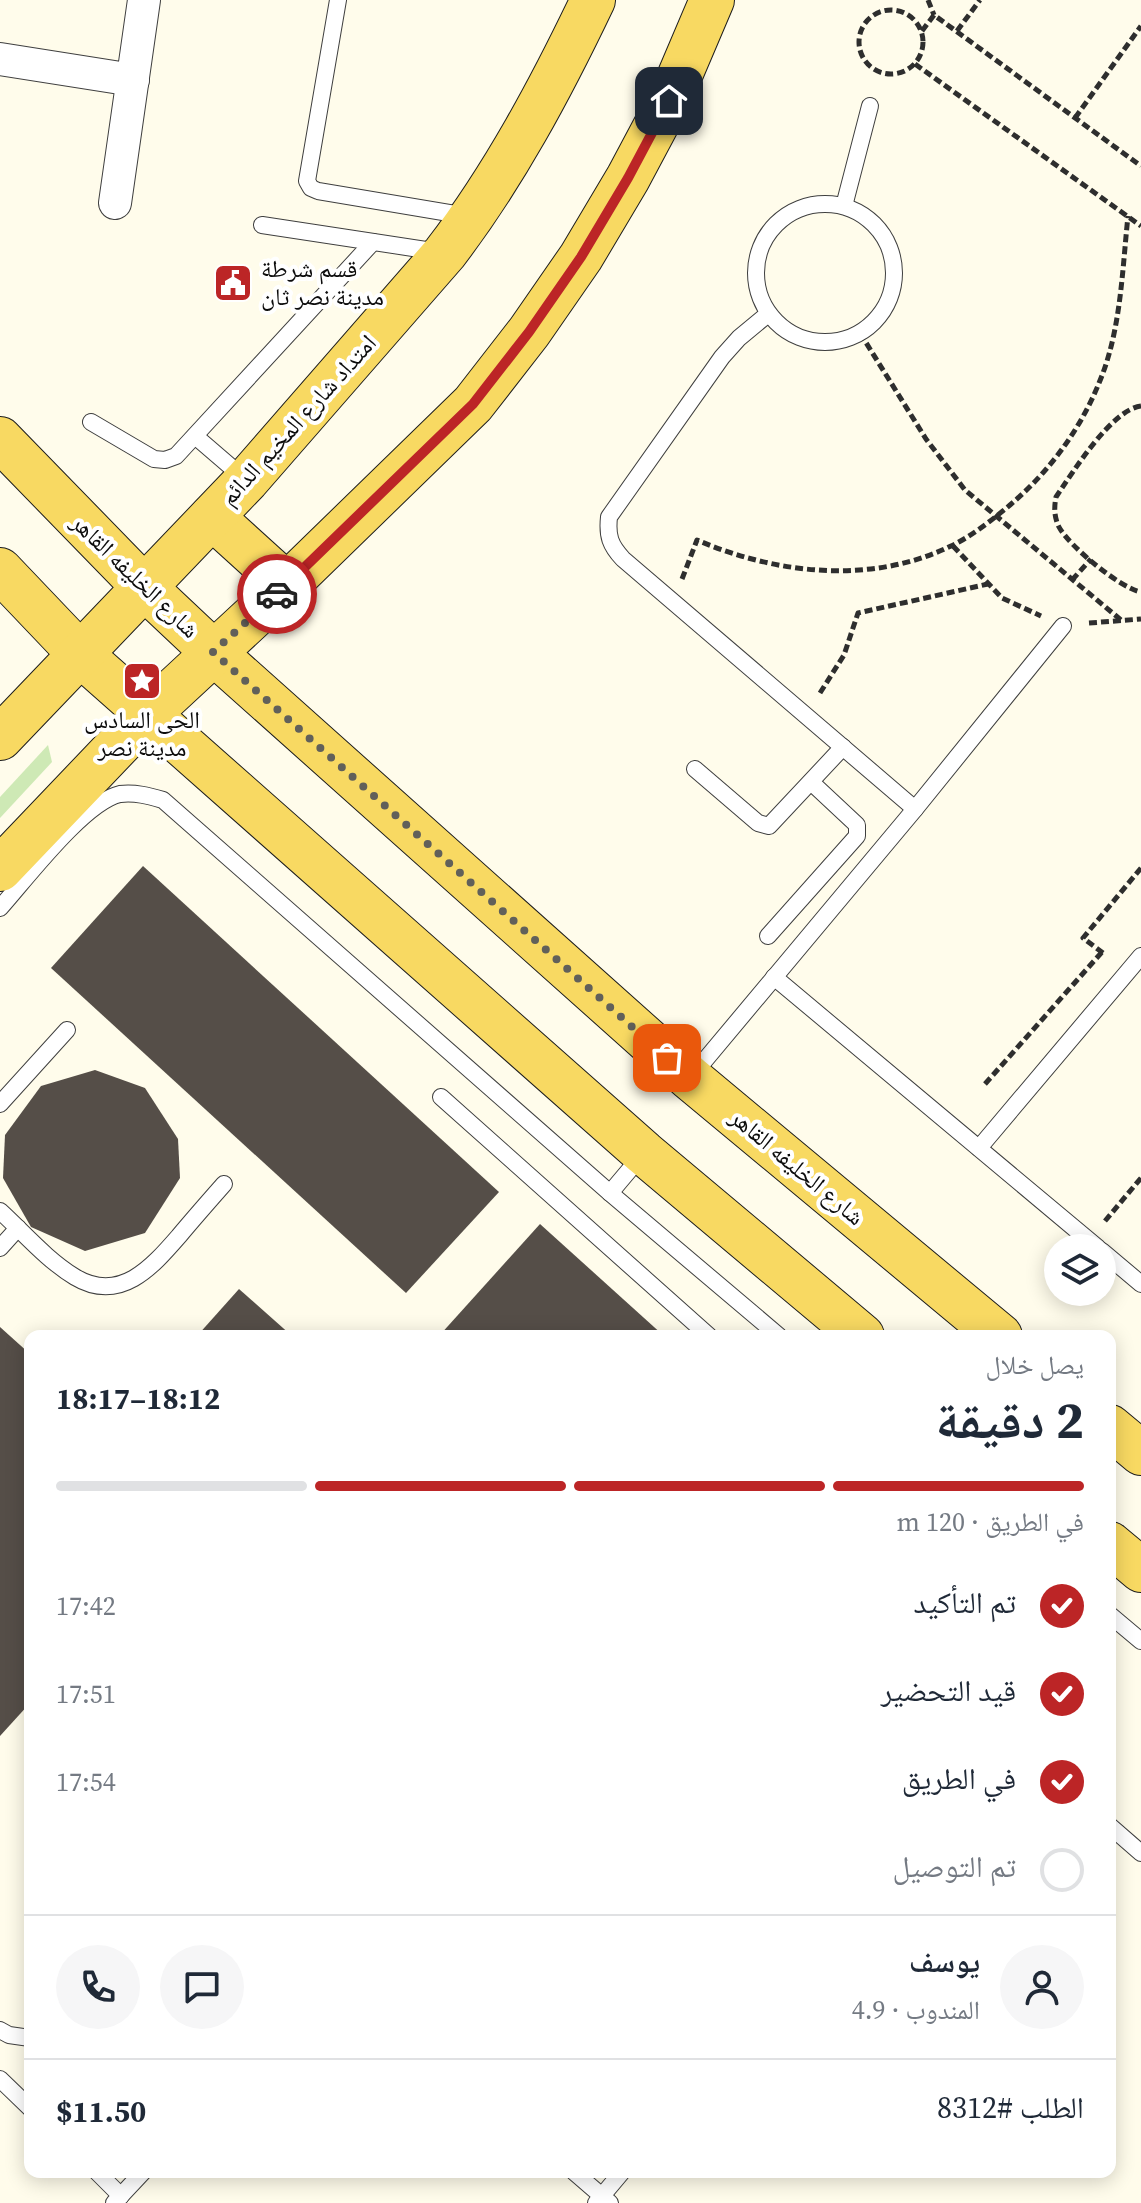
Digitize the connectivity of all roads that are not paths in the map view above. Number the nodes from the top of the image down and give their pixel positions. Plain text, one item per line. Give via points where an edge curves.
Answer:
1 (144, 0) edge
2 (338, 0) edge
3 (593, 0) edge
4 (712, 0) edge
5 (0, 59) edge
6 (133, 80) junction
7 (870, 106) dead end
8 (115, 203) dead end
9 (844, 206) junction
10 (472, 217) junction
11 (262, 225) dead end
12 (373, 242) junction
13 (445, 253) junction
14 (768, 314) junction
15 (91, 422) dead end
16 (195, 436) junction
17 (0, 439) edge
18 (247, 480) junction
19 (212, 517) junction
20 (0, 570) edge
21 (287, 585) junction
22 (144, 587) junction
23 (1063, 626) road end
24 (213, 652) junction
25 (80, 654) junction
26 (148, 714) junction
27 (0, 738) edge
28 (843, 747) junction
29 (695, 769) dead end
30 (811, 782) junction
31 (915, 809) junction
32 (0, 869) edge
33 (0, 908) edge
34 (768, 936) dead end
35 (1141, 956) edge
36 (774, 977) junction
37 (67, 1030) dead end
38 (690, 1078) junction
39 (441, 1097) dead end
40 (0, 1104) edge
41 (979, 1148) junction
42 (644, 1153) junction
43 (224, 1184) dead end
44 (610, 1193) junction
45 (0, 1211) edge
46 (18, 1228) junction
47 (1082, 1234) edge
48 (0, 1248) edge
49 (1116, 1263) edge
50 (1141, 1284) edge
51 (702, 1330) edge
52 (772, 1330) edge
53 (855, 1330) edge
54 (993, 1330) edge
55 (1116, 1432) edge
56 (1141, 1453) edge
57 (1116, 1549) edge
58 (1141, 1570) edge
59 (1116, 1620) edge
60 (1141, 1641) edge
61 (1116, 1831) edge
62 (1141, 1853) edge
63 (0, 2030) edge
64 (24, 2037) edge
65 (0, 2079) edge
66 (24, 2102) edge
67 (102, 2178) edge
68 (137, 2178) edge
69 (580, 2178) edge
70 (618, 2178) edge
71 (118, 2199) edge
72 (602, 2201) edge

1 - 6 street
2 - 10 lane via 307,181 311,188
3 - 10 main road, امتداد شارع المخيم الدائم
4 - 21 main road via 669,101 628,178 529,332 473,404
5 - 6 street
6 - 8 street
7 - 9 lane
9 - 14 lane via 806,205 768,232 756,258 755,278
9 - 14 lane via 878,227 888,245 894,285 887,304 860,333 841,341 800,338
10 - 13 main road, امتداد شارع المخيم الدائم
11 - 12 lane
12 - 13 lane
12 - 16 lane
13 - 18 main road, امتداد شارع المخيم الدائم
14 - 28 lane via 722,357 609,517 607,533 612,547
15 - 16 lane via 154,459 176,456
16 - 18 lane
17 - 22 main road, شارع الخليفه القاهر
18 - 19 main road, امتداد شارع المخيم الدائم
19 - 21 main road
19 - 22 main road, امتداد شارع المخيم الدائم
20 - 25 main road
21 - 24 main road
22 - 24 main road, شارع الخليفه القاهر
22 - 25 main road, امتداد شارع المخيم الدائم
23 - 31 lane
24 - 26 main road
24 - 38 main road, شارع الخليفه القاهر
25 - 26 main road
25 - 27 main road, امتداد شارع المخيم الدائم
26 - 32 main road
26 - 42 main road
28 - 30 lane
28 - 31 lane
29 - 30 lane via 763,826 774,823
30 - 34 lane via 857,825 857,836
31 - 36 lane
33 - 44 lane via 100,802 121,794 163,800
35 - 41 lane
36 - 38 lane
36 - 41 lane
37 - 40 lane
38 - 54 main road, شارع الخليفه القاهر
39 - 51 lane
41 - 47 lane
42 - 44 lane
42 - 53 main road
43 - 46 lane via 151,1267 117,1285 79,1279
44 - 52 lane
45 - 46 lane
46 - 48 lane
49 - 50 lane
55 - 56 main road
57 - 58 main road
59 - 60 lane
61 - 62 lane
63 - 64 lane
65 - 66 lane
67 - 71 lane
68 - 71 lane
69 - 72 lane
70 - 72 lane

